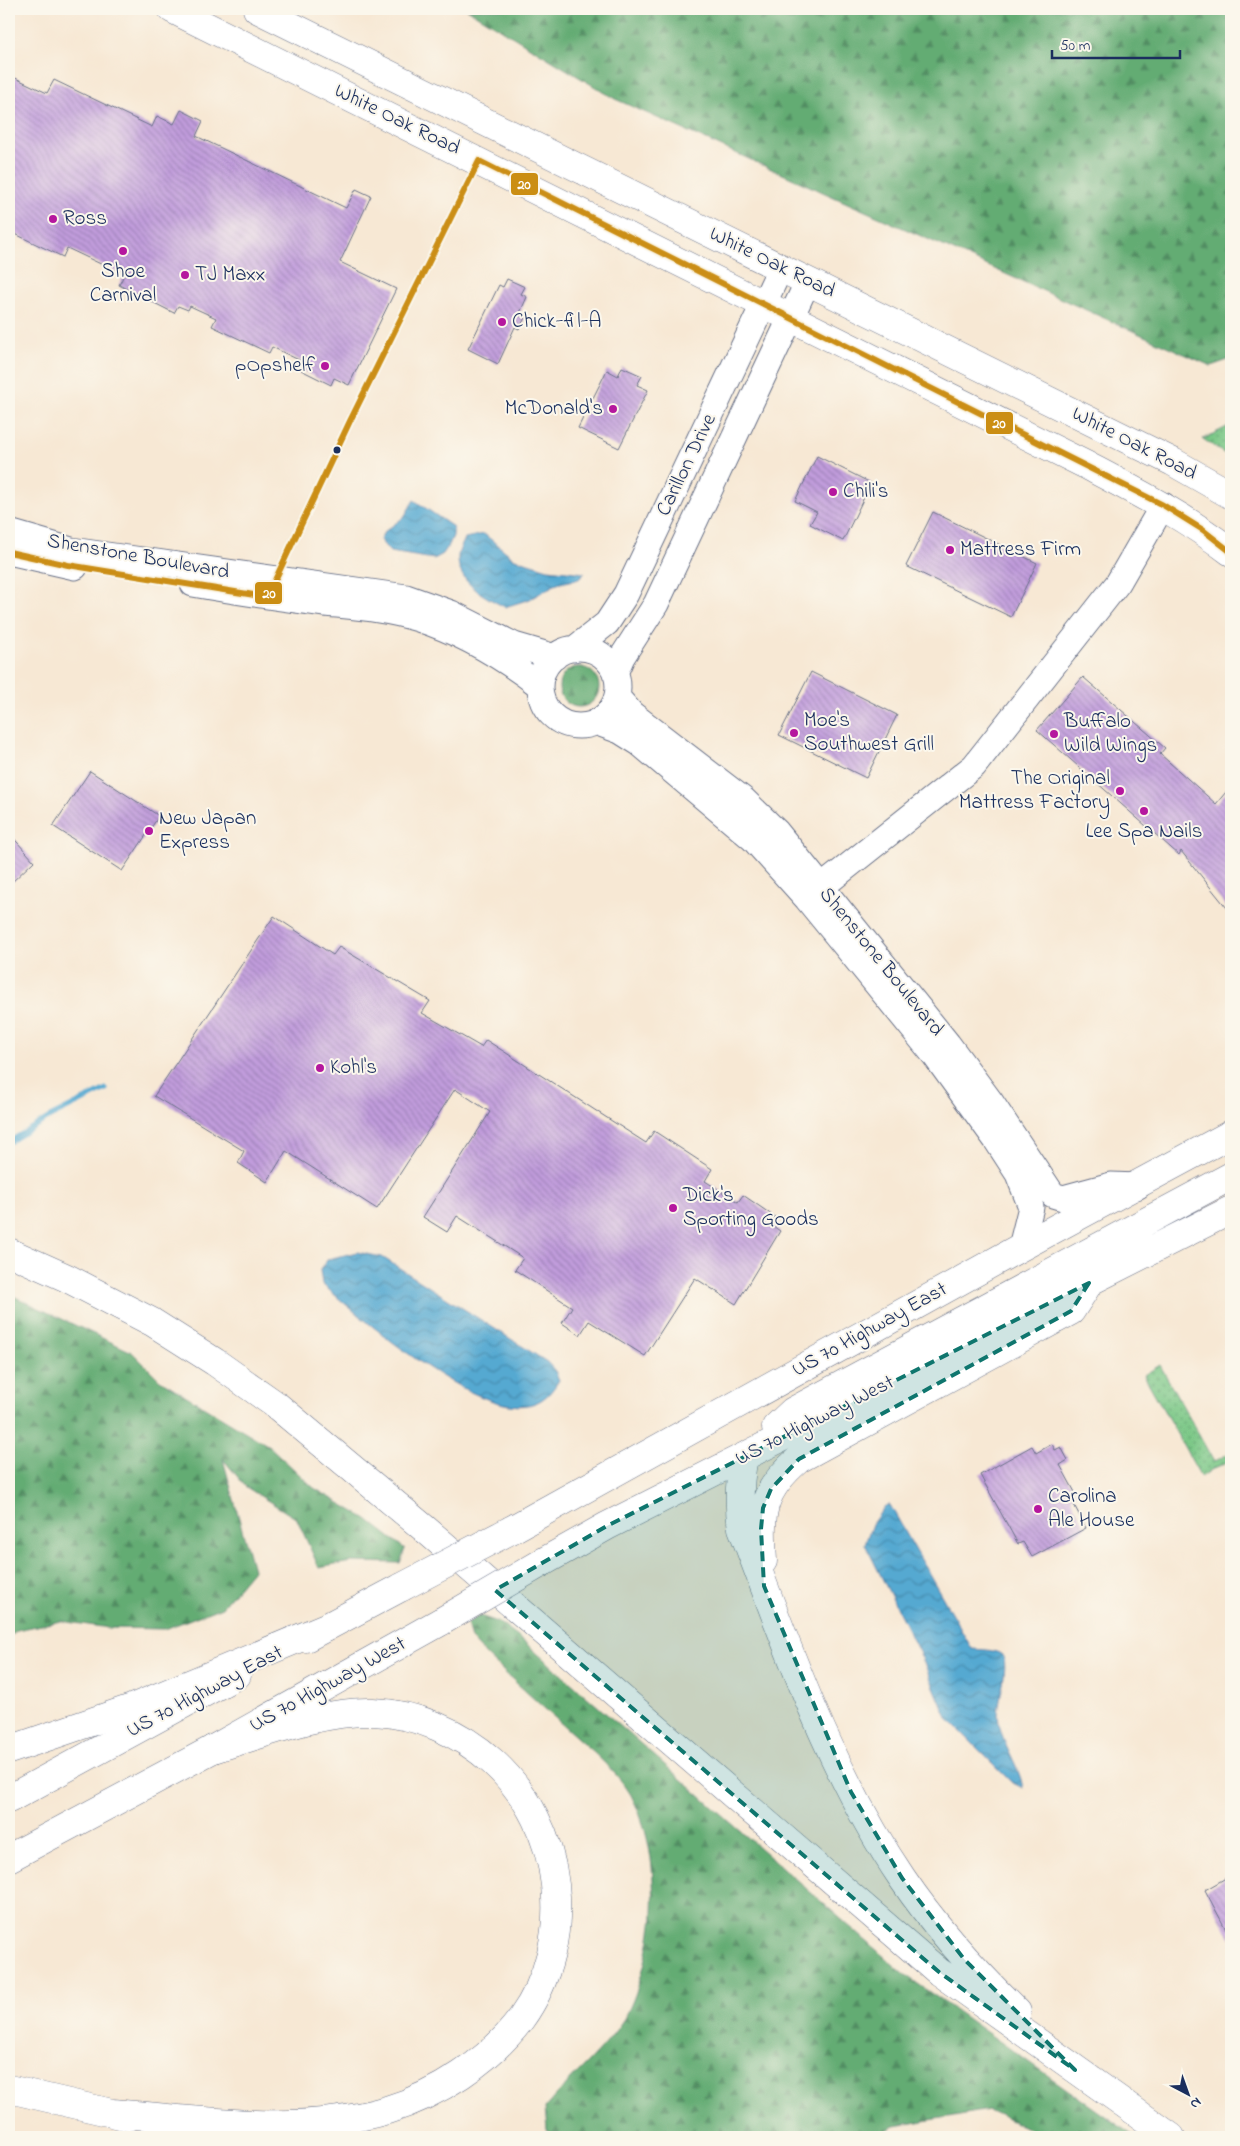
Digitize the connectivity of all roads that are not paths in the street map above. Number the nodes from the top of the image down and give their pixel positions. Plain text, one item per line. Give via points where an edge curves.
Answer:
1 (172, 9) edge
2 (257, 9) edge
3 (781, 267) junction
4 (808, 280) junction
5 (763, 305) junction
6 (790, 318) junction
7 (1231, 495) edge
8 (1163, 505) junction
9 (9, 532) edge
10 (9, 552) edge
11 (1231, 552) edge
12 (565, 653) junction
13 (616, 685) junction
14 (540, 686) junction
15 (598, 724) junction
16 (814, 893) junction
17 (1231, 1134) edge
18 (1231, 1176) edge
19 (1138, 1186) junction
20 (1231, 1210) edge
21 (1021, 1247) junction
22 (9, 1252) edge
23 (1089, 1283) junction
24 (744, 1457) junction
25 (764, 1586) junction
26 (326, 1627) junction
27 (213, 1749) junction
28 (9, 1750) edge
29 (9, 1799) edge
30 (9, 1858) edge
31 (1075, 2070) junction
32 (9, 2088) edge
33 (112, 2113) junction
34 (234, 2137) edge
35 (1171, 2137) edge

1 - 5 main road, White Oak Road
2 - 3 main road, White Oak Road
3 - 4 main road, White Oak Road
3 - 5 street, Carillon Drive
4 - 6 street, Carillon Drive
4 - 7 main road, White Oak Road via 1173,462
5 - 6 main road, White Oak Road
5 - 12 street, Carillon Drive via 626,594 607,623
6 - 8 main road, White Oak Road
6 - 13 street, Carillon Drive via 656,604 622,657
8 - 11 main road, White Oak Road
8 - 16 street via 1118,583 974,766
9 - 12 street, Shenstone Boulevard via 80,551 406,596 450,613 514,645
10 - 14 street, Shenstone Boulevard via 86,568 417,618 510,662
12 - 13 street via 598,653 609,662
12 - 14 street via 546,666
13 - 15 street via 610,711
13 - 16 street, Shenstone Boulevard via 650,729 744,800 777,832
14 - 15 street via 544,704 559,721 575,726
15 - 16 street, Shenstone Boulevard via 620,731 639,743
16 - 19 street, Shenstone Boulevard via 948,1044 1053,1195 1064,1198 1111,1185
16 - 21 street, Shenstone Boulevard via 946,1070 1018,1174 1031,1206
17 - 19 main road, US 70 Highway East
18 - 24 main road via 793,1411
19 - 21 main road, US 70 Highway East
20 - 23 main road, US 70 Highway West
21 - 26 main road, US 70 Highway East, bridge via 511,1530
22 - 31 main road via 152,1322 276,1405 425,1529 939,1972
23 - 24 main road, US 70 Highway West
23 - 25 main road via 1071,1311 799,1459 783,1472 763,1508
24 - 25 main road via 738,1501 742,1528
24 - 27 main road, US 70 Highway West, bridge via 606,1526
25 - 31 main road via 828,1746 902,1878 964,1959
26 - 28 main road via 132,1708
26 - 29 main road, US 70 Highway East
27 - 30 main road
27 - 33 main road via 326,1716 372,1712 411,1717 435,1725 481,1751 522,1793 545,1837 556,1885 553,1940 547,1966 520,2020 476,2063 449,2083 387,2110 347,2120 307,2124 256,2124
31 - 35 main road
32 - 33 main road
33 - 34 main road

